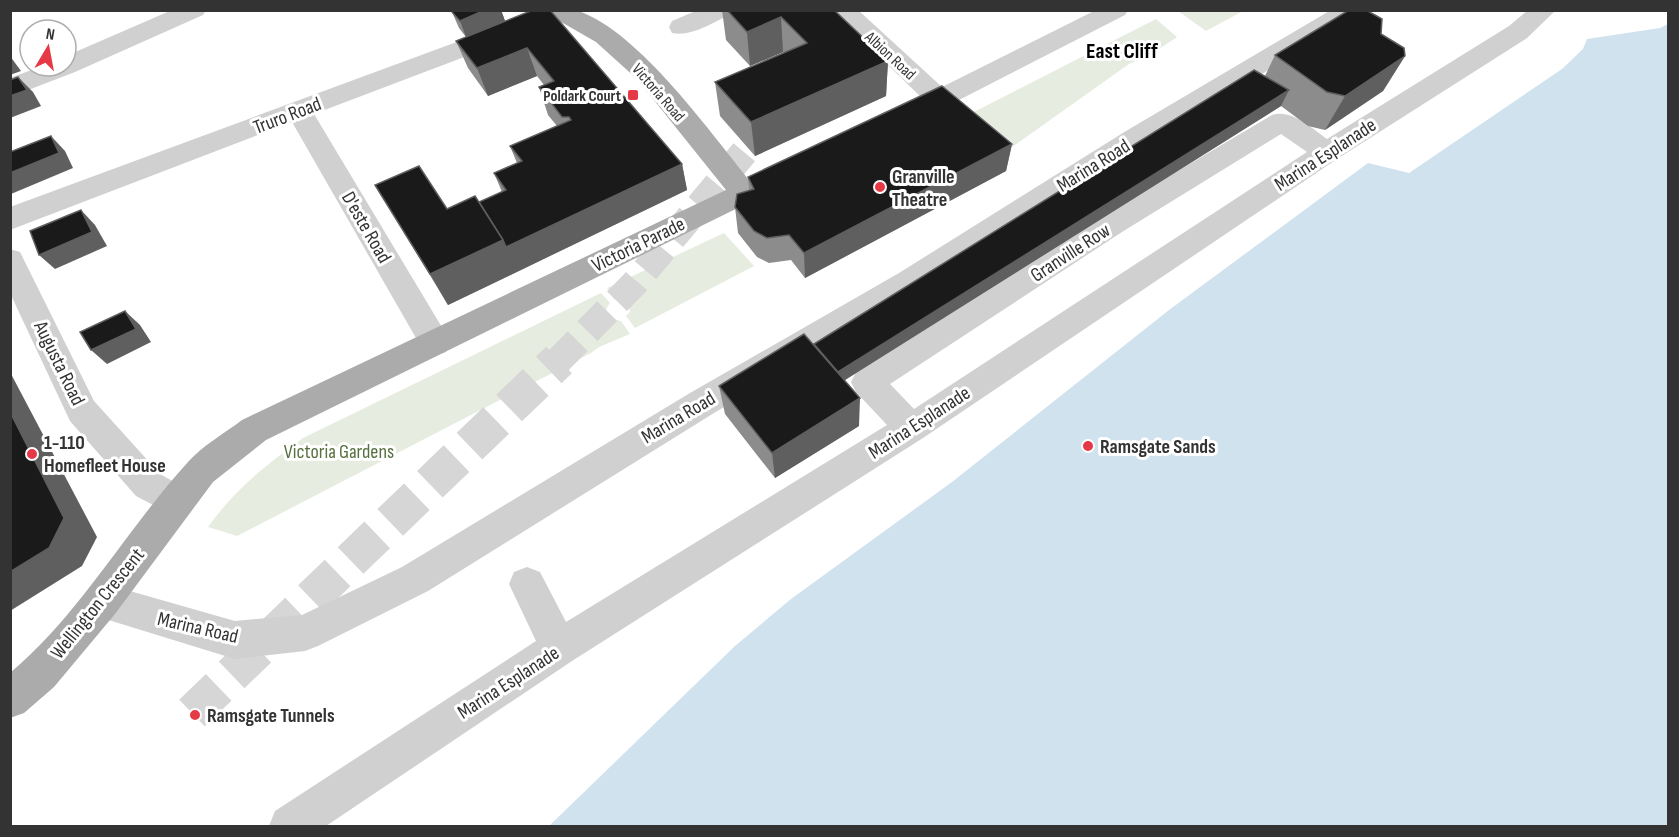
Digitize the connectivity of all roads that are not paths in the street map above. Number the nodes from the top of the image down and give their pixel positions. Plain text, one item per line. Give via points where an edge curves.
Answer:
1 (194, 10) edge
2 (720, 10) edge
3 (843, 10) edge
4 (1116, 10) edge
5 (1349, 10) edge
6 (1544, 10) edge
7 (549, 15) edge
8 (681, 27) dead end
9 (78, 61) edge
10 (35, 78) edge
11 (10, 88) edge
12 (940, 100) junction
13 (299, 111) junction
14 (888, 125) edge
15 (1327, 152) junction
16 (754, 188) joint
17 (10, 219) edge
18 (10, 260) edge
19 (435, 343) junction
20 (911, 428) junction
21 (178, 502) junction
22 (526, 584) dead end
23 (102, 601) junction
24 (559, 648) junction
25 (10, 699) edge
26 (290, 826) edge

1 - 9 street
2 - 8 street
3 - 12 street, Albion Road
4 - 12 street
5 - 23 street, Marina Road via 910,281 415,579 305,633 235,640
6 - 15 street, Marina Esplanade via 1518,32
7 - 13 street, Truro Road
7 - 16 main road, Victoria Road via 605,36 646,73
10 - 11 street
12 - 14 street
13 - 17 street, Truro Road
13 - 19 street, D'este Road
15 - 20 street, Marina Esplanade
15 - 20 street, Granville Row via 1281,121 867,382
16 - 19 main road, Victoria Parade
18 - 21 street, Augusta Road via 82,411 148,486
19 - 21 main road, Victoria Parade via 254,429 201,471
20 - 24 street, Marina Esplanade
21 - 23 main road, Wellington Crescent
22 - 24 street
23 - 25 main road, Wellington Crescent via 40,673
24 - 26 street, Marina Esplanade

